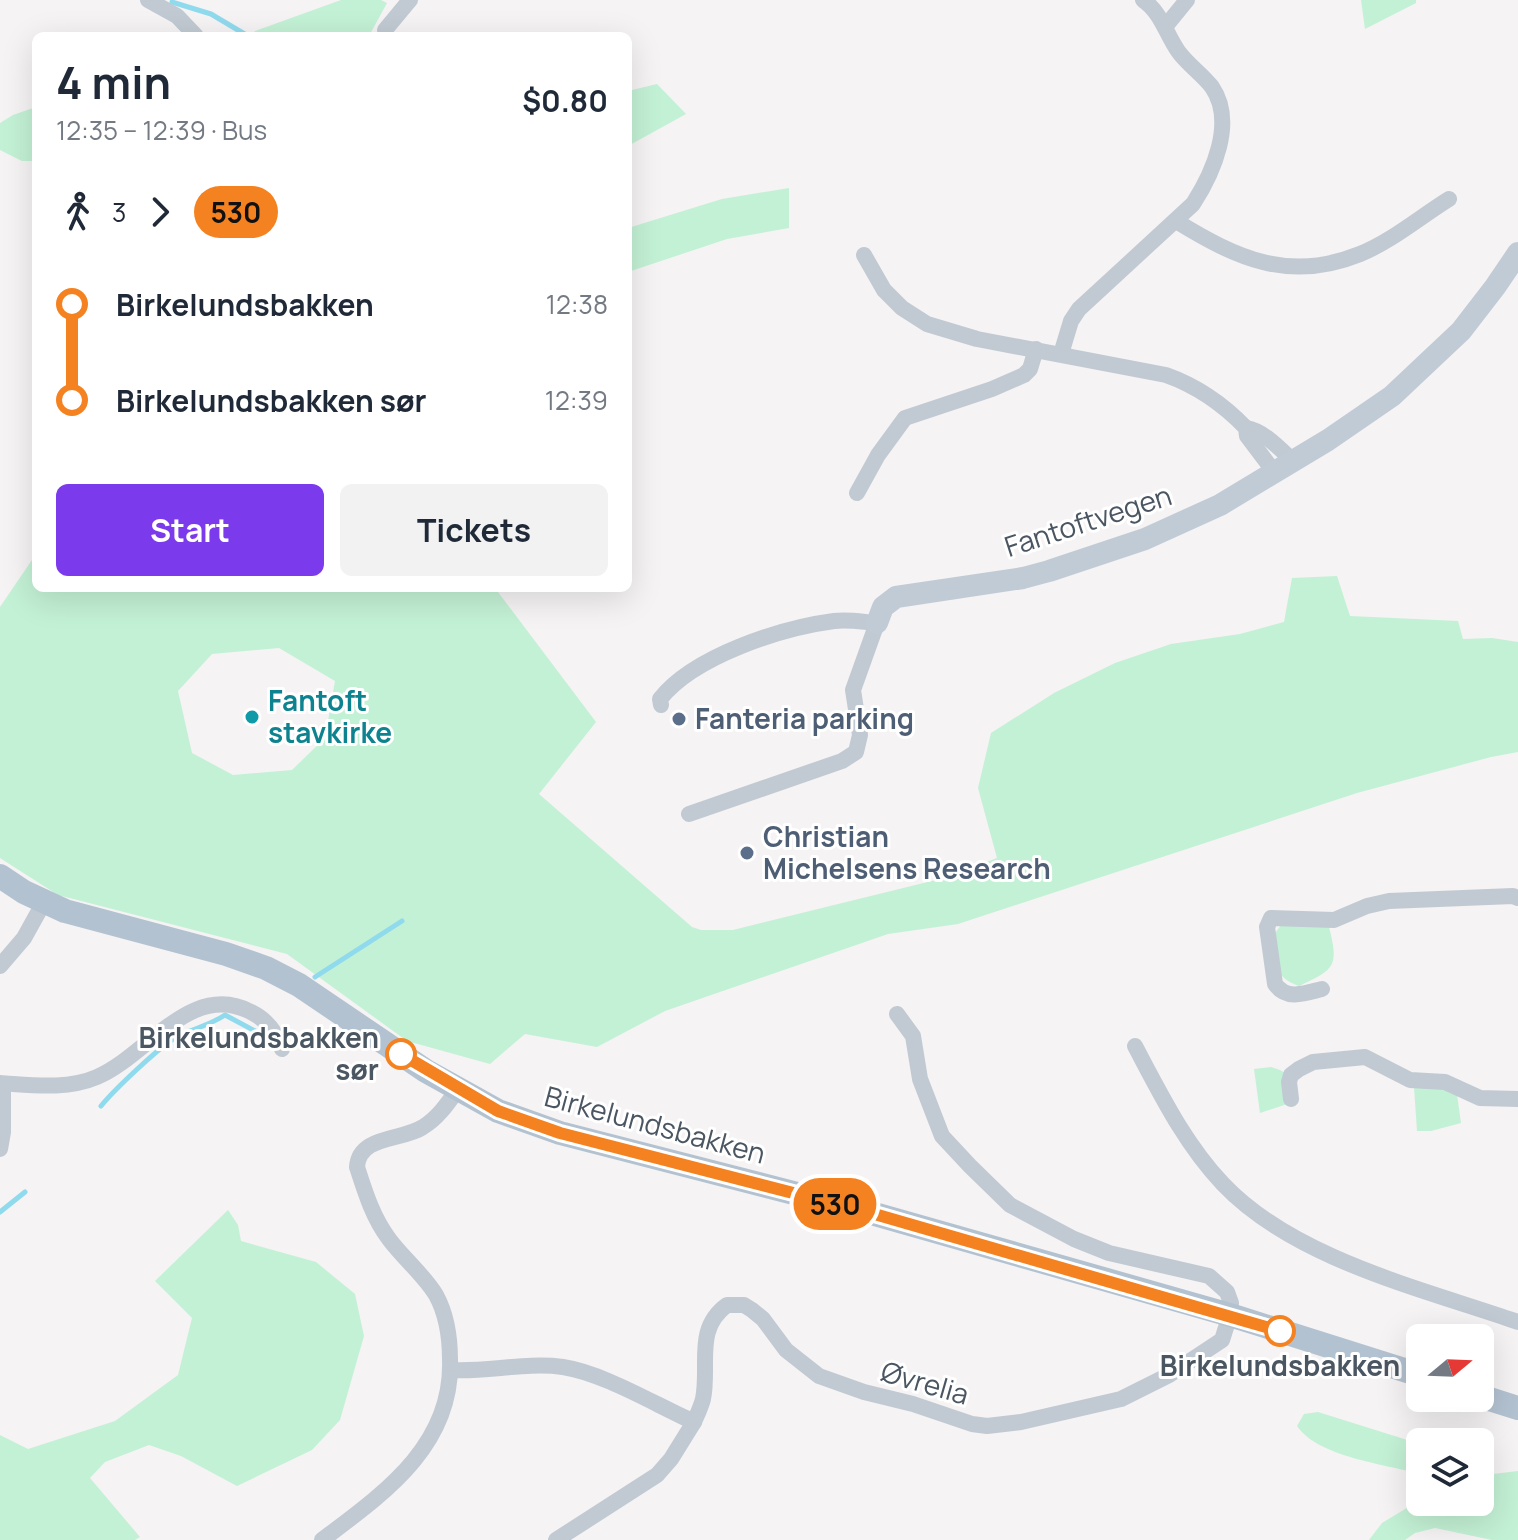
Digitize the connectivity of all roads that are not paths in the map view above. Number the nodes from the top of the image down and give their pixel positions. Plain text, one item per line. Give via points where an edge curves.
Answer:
1 (148, 0) edge
2 (410, 0) edge
3 (1143, 0) edge
4 (1187, 0) edge
5 (1165, 27) junction
6 (385, 30) dead end
7 (192, 32) edge
8 (1449, 199) dead end
9 (1176, 221) junction
10 (1518, 253) edge
11 (864, 255) dead end
12 (1036, 349) junction
13 (1061, 354) junction
14 (1284, 467) junction
15 (857, 493) dead end
16 (877, 623) junction
17 (661, 705) dead end
18 (689, 814) dead end
19 (0, 876) edge
20 (1518, 898) edge
21 (44, 902) junction
22 (0, 966) edge
23 (1322, 989) dead end
24 (897, 1014) dead end
25 (1135, 1046) dead end
26 (282, 1049) dead end
27 (1, 1084) edge
28 (458, 1089) junction
29 (1291, 1099) dead end
30 (1518, 1099) edge
31 (0, 1149) edge
32 (1230, 1315) junction
33 (1518, 1322) edge
34 (451, 1370) junction
35 (1406, 1371) edge
36 (1494, 1400) edge
37 (1518, 1408) edge
38 (694, 1422) junction
39 (322, 1540) edge
40 (556, 1540) edge

1 - 7 street via 177,16
2 - 6 street
3 - 5 street
4 - 5 street
5 - 9 street via 1176,49 1213,89 1222,123 1202,189
8 - 9 street via 1361,253 1303,267 1276,267 1219,247
9 - 13 street via 1079,309
10 - 14 street, Fantoftvegen via 1471,318 1420,371 1392,396
11 - 12 street via 884,290 913,317 948,332
12 - 13 street
12 - 15 street via 1024,375 905,418
13 - 14 street via 1180,380 1262,435
14 - 16 street, Fantoftvegen via 1206,513 1100,555 1023,578 896,597 883,607
16 - 17 street via 836,621 729,649 671,686
16 - 18 street, Fantoftvegen via 853,690 860,735 856,752
19 - 21 main road, Birkelundsbakken
20 - 23 street via 1389,901 1334,920 1271,918 1267,927 1280,991
21 - 22 street
21 - 28 main road, Birkelundsbakken via 87,919 266,968
24 - 32 street via 913,1036 920,1079 942,1136 1010,1205 1109,1253 1209,1276 1227,1292
25 - 33 street via 1174,1121 1223,1185 1262,1220 1354,1265
26 - 27 street via 270,1026 255,1014 219,1004 177,1019 127,1061 94,1079 60,1087
27 - 31 street
28 - 32 main road, Birkelundsbakken via 498,1111 560,1133 871,1213
28 - 34 street via 423,1127 367,1147 357,1158 377,1222 435,1293 446,1316
29 - 30 street via 1289,1082 1299,1069 1313,1062 1365,1057 1410,1080 1445,1082 1480,1098
32 - 35 main road, Birkelundsbakken
32 - 38 street, Øvrelia via 1217,1345 1143,1389 1107,1403 987,1426 819,1376 786,1350 752,1310 727,1305 706,1332 703,1400
34 - 38 street via 581,1370
34 - 39 street via 441,1416 423,1452 388,1490
36 - 37 main road
38 - 40 street via 657,1475

